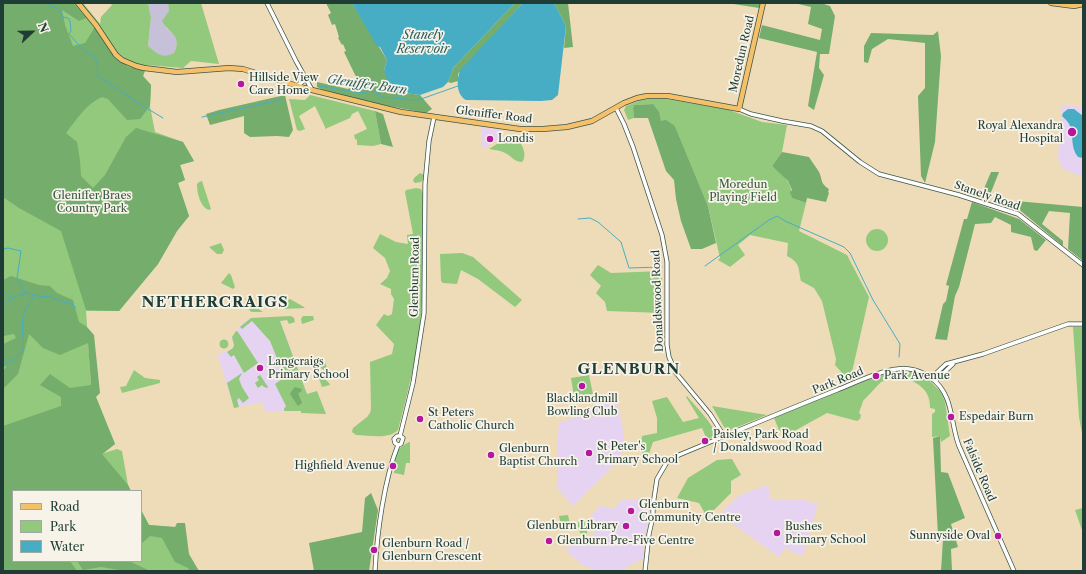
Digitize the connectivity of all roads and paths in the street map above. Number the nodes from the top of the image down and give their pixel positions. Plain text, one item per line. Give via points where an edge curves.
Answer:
1 (78, 3) edge
2 (267, 3) edge
3 (763, 3) edge
4 (1051, 3) edge
5 (1083, 4) edge
6 (306, 79) junction
7 (297, 86) junction
8 (312, 90) junction
9 (616, 108) junction
10 (739, 109) junction
11 (434, 117) junction
12 (940, 190) joint
13 (1083, 266) edge
14 (1083, 324) edge
15 (956, 362) junction
16 (931, 378) junction
17 (935, 381) junction
18 (400, 436) junction
19 (724, 436) junction
20 (398, 445) junction
21 (375, 571) edge
22 (645, 571) edge
23 (1014, 571) edge

1 - 7 main road, Gleniffer Road via 116,55 129,63 144,68 177,72 236,68 251,70
2 - 6 street
3 - 10 main road, Moredun Road
4 - 5 main road via 1074,6
6 - 7 street
6 - 8 street
7 - 8 main road, Gleniffer Road
8 - 11 main road, Gleniffer Road via 378,108
9 - 10 main road, Gleniffer Road via 636,98 657,95
9 - 11 main road, Gleniffer Road via 580,125 543,129 520,129
9 - 19 street, Donaldswood Road via 624,124 662,235 667,262 669,357 676,373 710,414
10 - 12 street, Gleniffer Road via 822,130 878,174
11 - 18 street, Glenburn Road via 425,184 424,313
12 - 13 street, Stanely Road via 1018,214
14 - 15 street via 1068,324
15 - 16 street via 946,364
15 - 17 street
16 - 17 street, Falside Road
16 - 19 street, Park Road via 913,369 891,370
17 - 23 street, Falside Road via 949,402 958,446
18 - 20 street via 403,442
18 - 20 street via 394,439
19 - 22 street, Park Road via 673,458 662,468 654,491
20 - 21 street via 385,495

